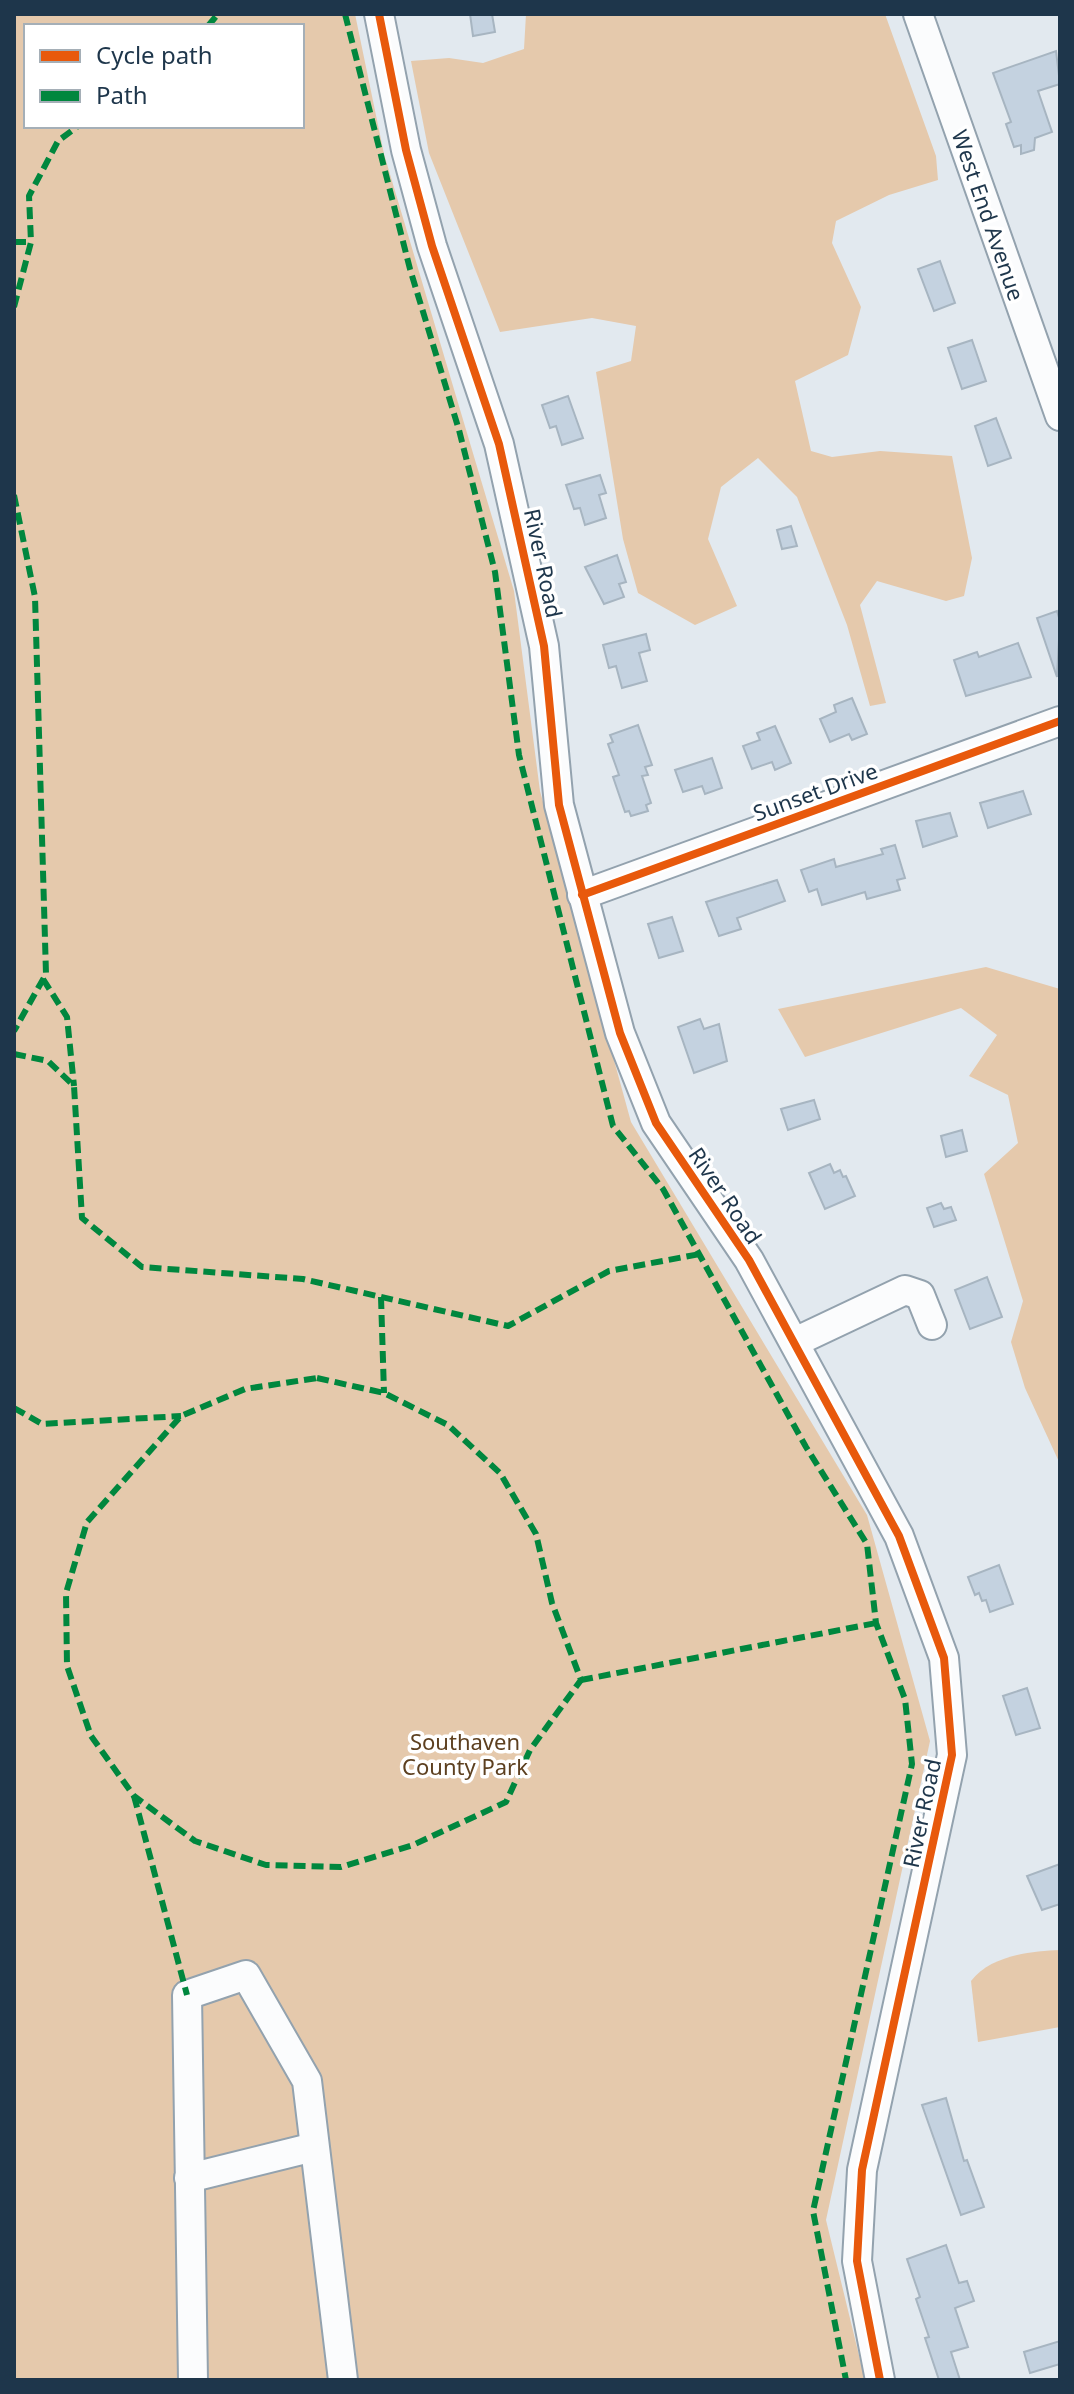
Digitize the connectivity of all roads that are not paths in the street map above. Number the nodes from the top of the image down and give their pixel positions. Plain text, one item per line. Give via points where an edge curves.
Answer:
1 (379, 14) edge
2 (918, 14) edge
3 (1060, 416) edge
4 (1060, 721) edge
5 (582, 895) junction
6 (932, 1325) dead end
7 (795, 1342) junction
8 (314, 2147) junction
9 (189, 2178) junction
10 (193, 2380) edge
11 (343, 2380) edge
12 (880, 2380) edge

1 - 5 street, River Road via 432,246 499,444 544,646 559,805
2 - 3 street, West End Avenue
4 - 5 street, Sunset Drive
5 - 7 street, River Road via 620,1033 656,1123 749,1260
6 - 7 street via 920,1295 905,1290
7 - 12 street, River Road via 899,1536 944,1658 952,1755 862,2170 857,2261
8 - 9 street
8 - 9 street via 307,2081 246,1975 187,1995
8 - 11 street
9 - 10 street

